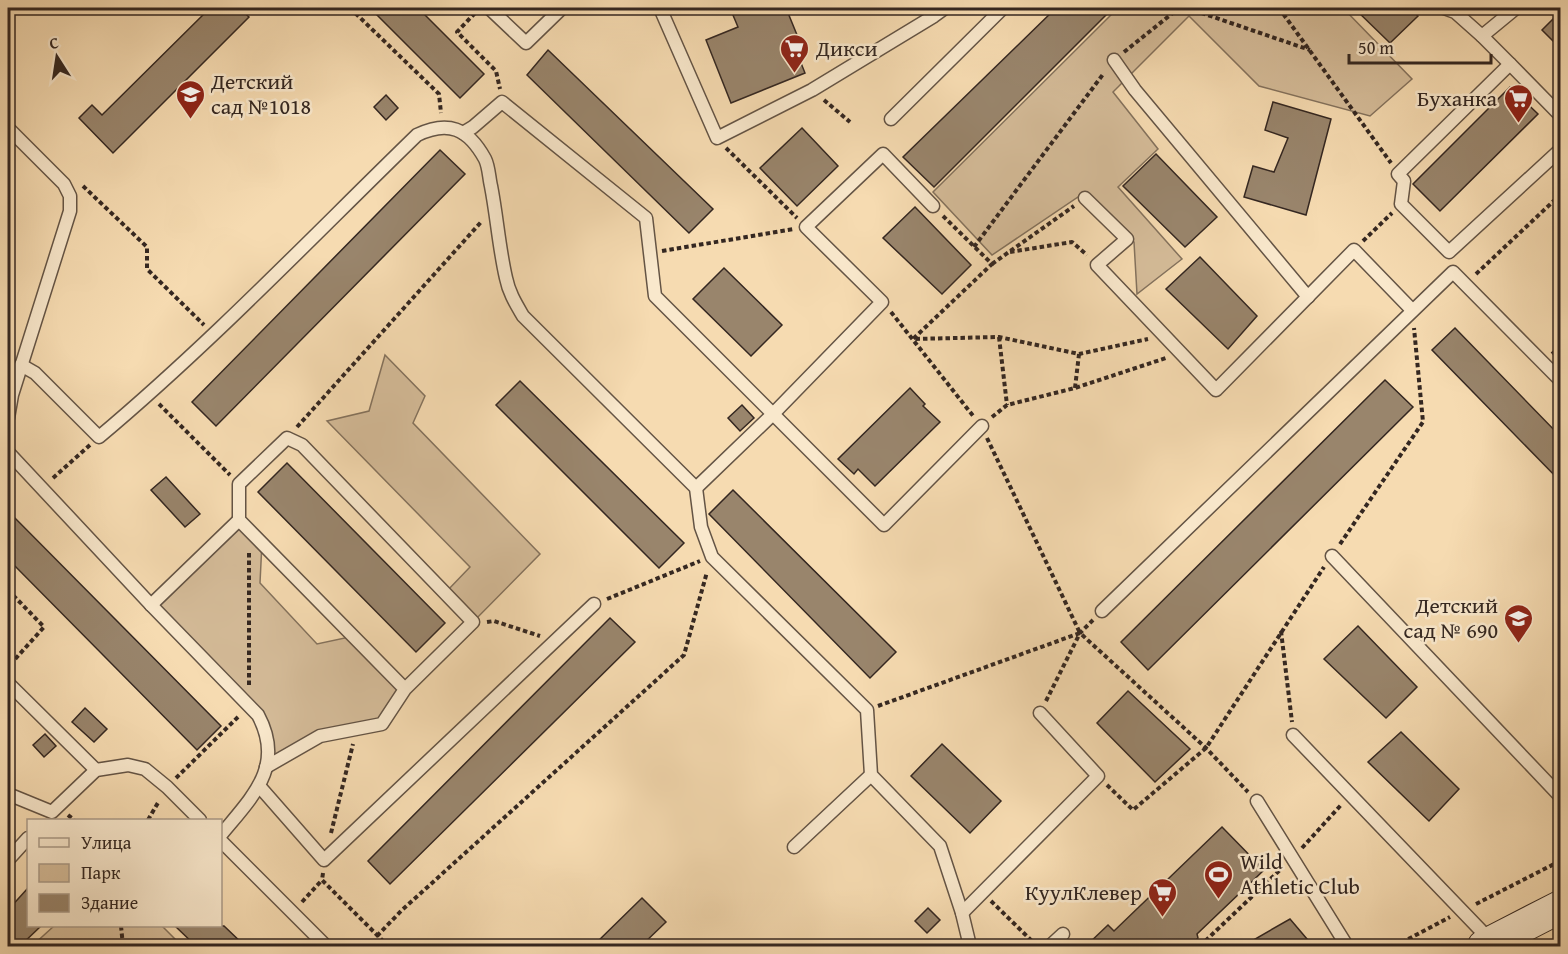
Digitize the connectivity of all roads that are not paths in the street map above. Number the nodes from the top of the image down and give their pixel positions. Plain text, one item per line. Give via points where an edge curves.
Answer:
1 (489, 8) edge
2 (562, 8) edge
3 (660, 8) edge
4 (945, 8) edge
5 (1003, 8) edge
6 (1444, 8) edge
7 (1516, 8) edge
8 (1482, 36) junction
9 (1114, 60) road end
10 (1509, 64) junction
11 (1560, 115) edge
12 (891, 119) dead end
13 (8, 128) edge
14 (463, 133) junction
15 (1560, 150) edge
16 (1085, 198) road end
17 (933, 206) road end
18 (1308, 297) junction
19 (1412, 310) junction
20 (21, 365) junction
21 (1560, 380) edge
22 (773, 414) junction
23 (8, 418) edge
24 (982, 426) road end
25 (8, 452) edge
26 (696, 488) junction
27 (239, 520) junction
28 (1332, 556) road end
29 (594, 604) road end
30 (151, 605) junction
31 (1102, 611) dead end
32 (8, 683) edge
33 (405, 689) junction
34 (1040, 713) road end
35 (1293, 735) road end
36 (266, 767) junction
37 (96, 770) junction
38 (871, 775) junction
39 (260, 787) junction
40 (8, 794) edge
41 (1560, 796) edge
42 (1257, 801) road end
43 (49, 816) edge
44 (199, 819) edge
45 (222, 835) edge
46 (27, 839) edge
47 (222, 840) edge
48 (794, 847) dead end
49 (8, 860) edge
50 (1560, 907) edge
51 (962, 913) junction
52 (1063, 934) dead end
53 (1488, 944) edge
54 (326, 946) edge
55 (970, 946) edge
56 (1050, 946) edge
57 (1347, 946) edge

1 - 2 lane via 526,43
3 - 4 lane via 717,138 812,90
5 - 12 lane
6 - 8 lane via 1455,12
7 - 8 lane
8 - 10 lane
9 - 18 lane
10 - 11 lane
10 - 15 lane via 1398,174 1404,181 1401,204 1449,252
13 - 20 lane via 64,184 70,196 66,225
14 - 20 lane via 442,126 417,135 213,334 99,437 35,373
14 - 22 lane via 502,102 646,218 655,296
14 - 26 lane via 485,160 505,276 523,316
16 - 18 lane via 1127,239 1097,265 1216,390
17 - 22 lane via 883,154 806,227 882,302
18 - 19 lane via 1354,250
19 - 21 lane via 1453,272
19 - 31 lane
20 - 23 lane
22 - 24 lane via 884,525
22 - 26 lane
25 - 30 lane
26 - 38 lane via 701,526 712,557 867,710
27 - 30 lane
27 - 33 lane
27 - 33 lane via 239,484 287,438 302,446 472,622
28 - 41 lane
29 - 39 lane via 324,860
30 - 36 lane via 258,715 266,729 269,747
32 - 37 lane
33 - 36 lane via 382,724 320,736
34 - 51 lane via 1098,776
35 - 53 lane
36 - 39 lane
37 - 43 lane
37 - 44 lane via 128,765 146,769
38 - 48 lane
38 - 51 lane via 940,846
39 - 45 lane
40 - 43 lane
42 - 57 lane
46 - 49 lane
47 - 54 lane
50 - 53 street
51 - 55 lane
52 - 56 lane

